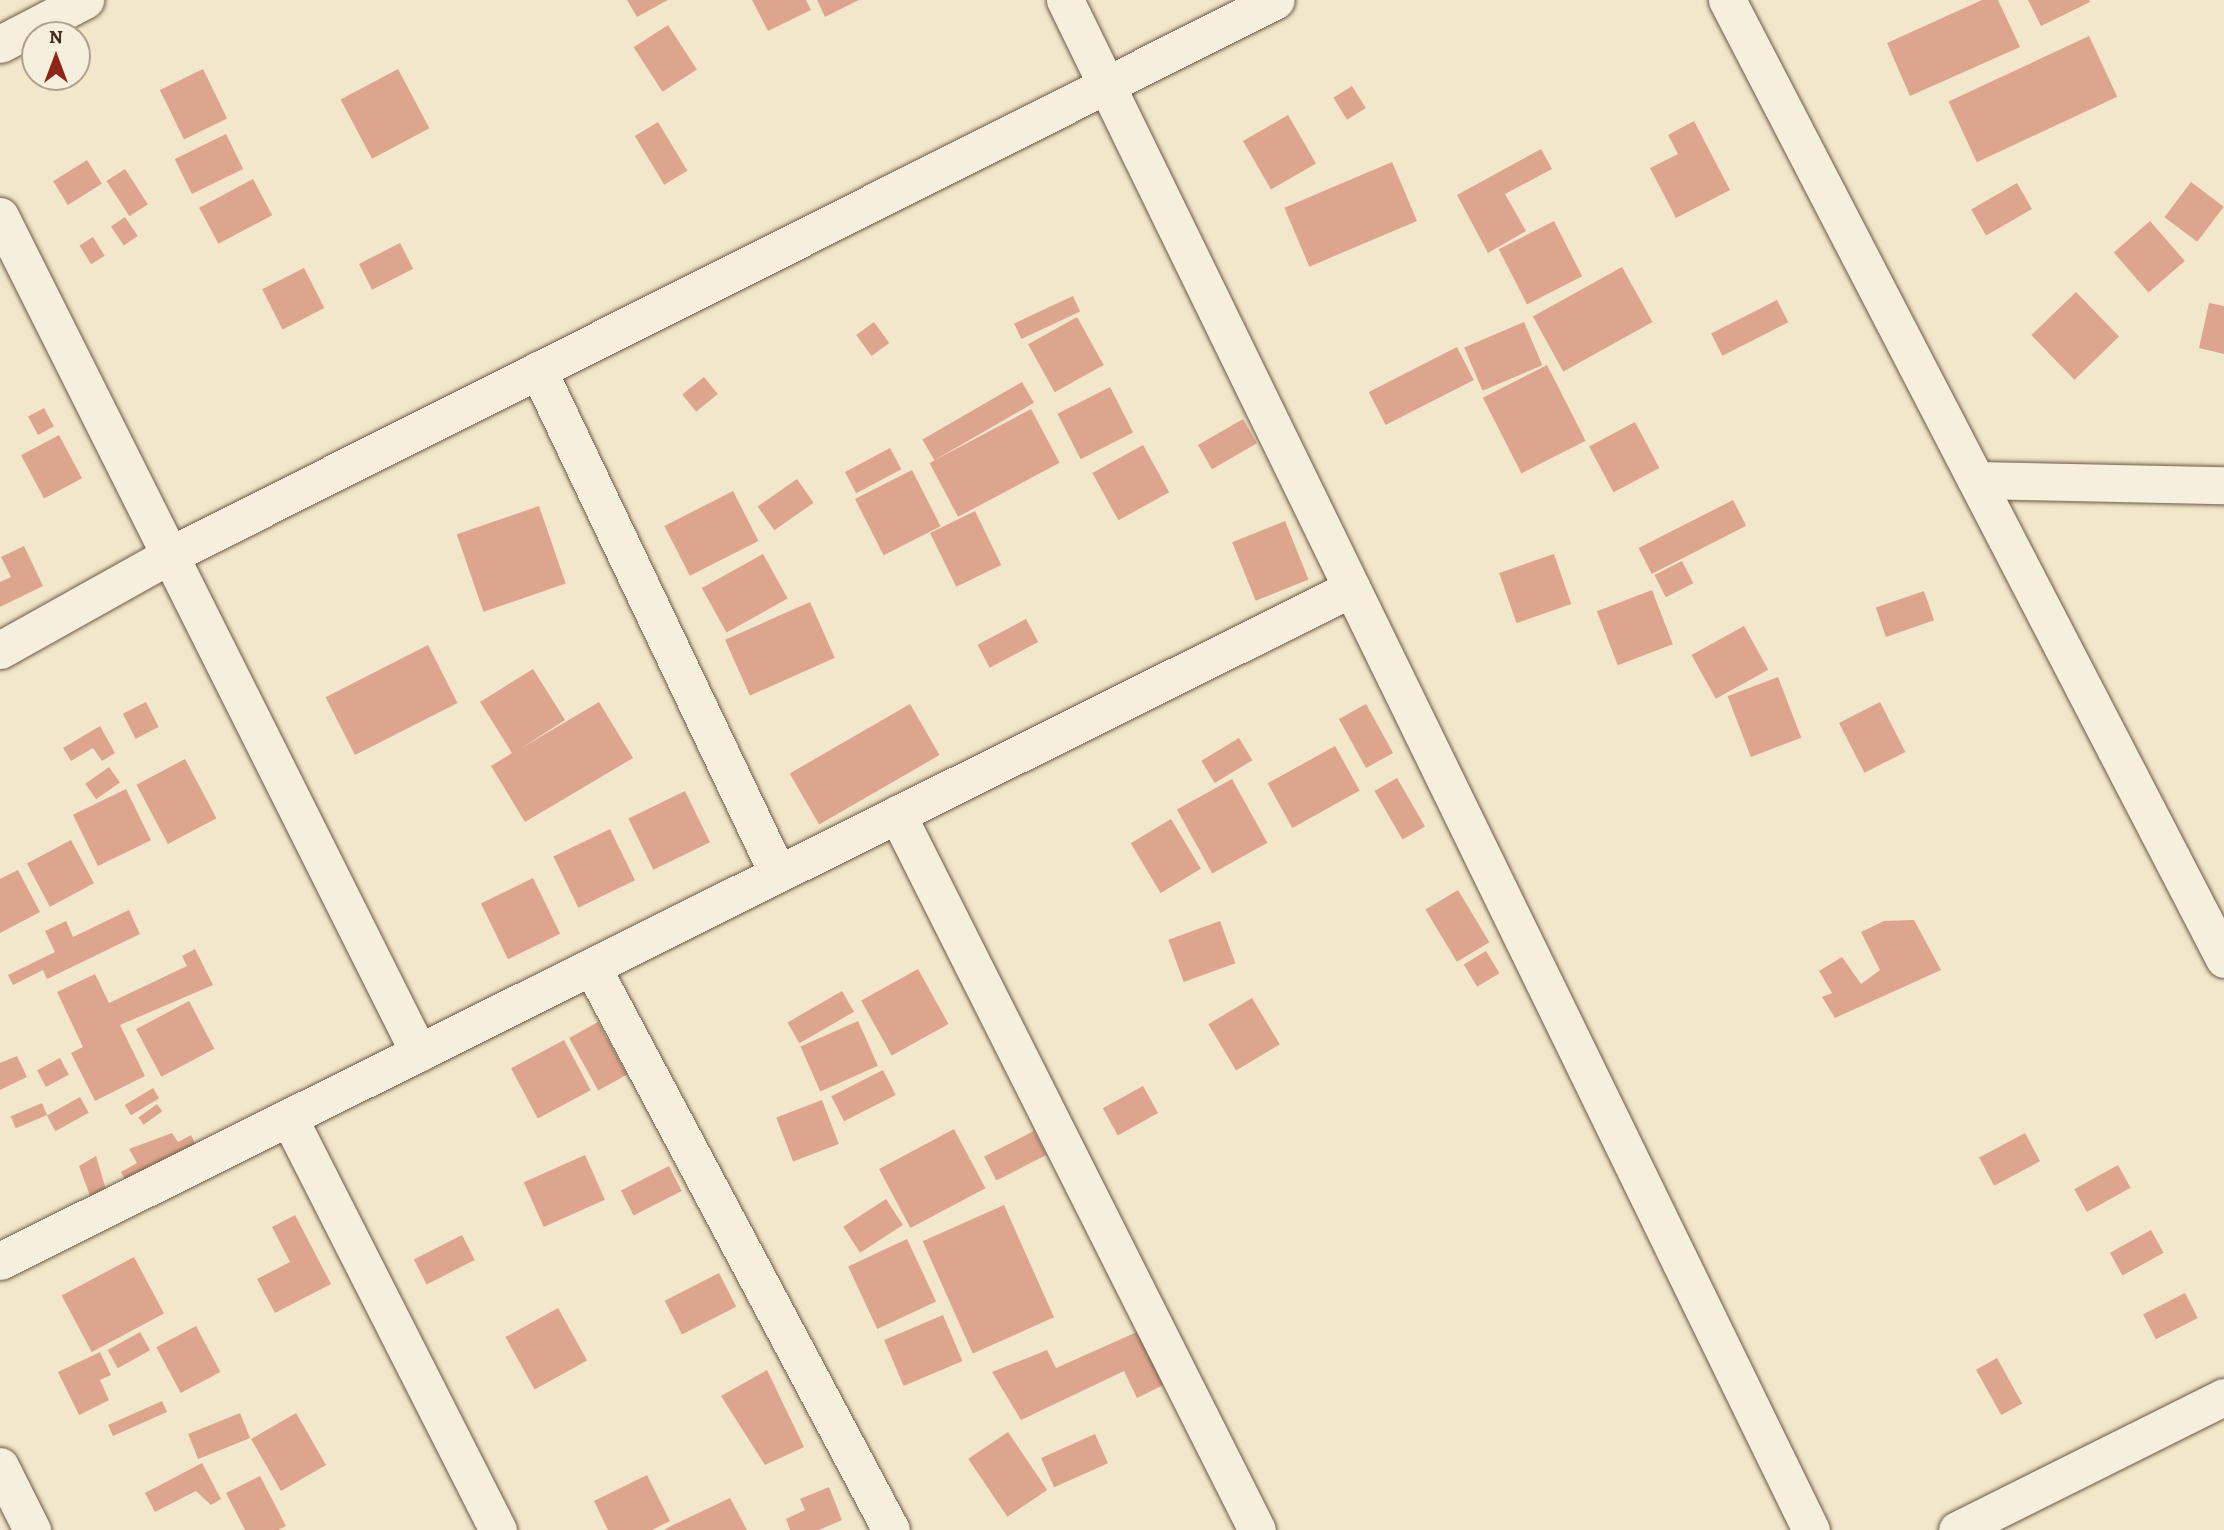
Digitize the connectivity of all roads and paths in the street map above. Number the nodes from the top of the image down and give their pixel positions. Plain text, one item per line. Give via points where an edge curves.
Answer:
1 (85, 0) edge
2 (1065, 0) edge
3 (1276, 0) edge
4 (1727, 0) edge
5 (0, 44) edge
6 (1106, 85) junction
7 (0, 216) edge
8 (538, 370) junction
9 (1976, 480) junction
10 (2224, 485) edge
11 (170, 555) junction
12 (1352, 588) junction
13 (0, 650) edge
14 (897, 814) junction
15 (778, 874) junction
16 (2220, 943) edge
17 (592, 967) junction
18 (419, 1053) junction
19 (289, 1118) junction
20 (0, 1262) edge
21 (2224, 1396) edge
22 (0, 1466) edge
23 (32, 1530) edge
24 (498, 1530) edge
25 (891, 1530) edge
26 (1257, 1530) edge
27 (1811, 1530) edge
28 (1958, 1530) edge

1 - 5 street
2 - 6 street
3 - 6 street
4 - 9 street
6 - 8 street
6 - 12 street
7 - 11 street
8 - 11 street
8 - 15 street
9 - 10 street
9 - 16 street
11 - 13 street
11 - 18 street
12 - 14 street
12 - 27 street
14 - 15 street
14 - 26 street
15 - 17 street
17 - 18 street
17 - 25 street
18 - 19 street
19 - 20 street
19 - 24 street
21 - 28 street
22 - 23 street

